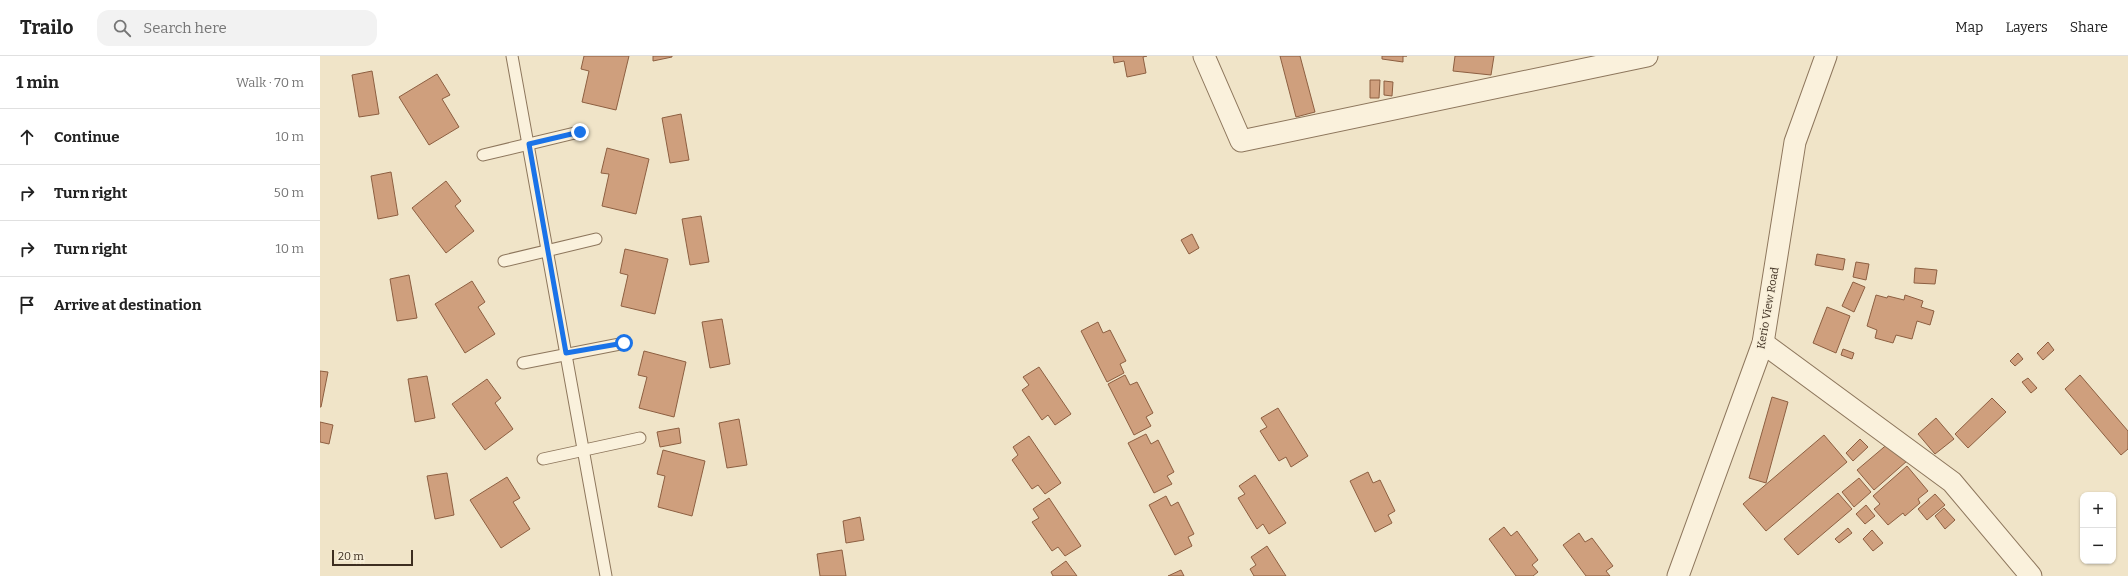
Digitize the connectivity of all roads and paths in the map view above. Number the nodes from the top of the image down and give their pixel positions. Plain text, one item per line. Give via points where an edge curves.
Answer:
1 (512, 56) edge
2 (1204, 56) edge
3 (1647, 56) edge
4 (1826, 56) edge
5 (580, 132) dead end
6 (529, 144) junction
7 (483, 155) dead end
8 (596, 239) dead end
9 (547, 251) junction
10 (504, 260) dead end
11 (624, 343) dead end
12 (1763, 343) junction
13 (566, 353) junction
14 (523, 363) dead end
15 (640, 438) dead end
16 (584, 450) junction
17 (542, 459) dead end
18 (606, 576) edge
19 (1678, 576) edge
20 (2031, 576) edge

1 - 6 lane
2 - 3 street via 1241,141
4 - 12 street, Kerio View Road via 1795,142
5 - 6 lane
6 - 7 lane
6 - 9 lane
8 - 9 lane
9 - 10 lane
9 - 13 lane
11 - 13 lane
12 - 19 street, Kerio View Road
12 - 20 street via 1952,482
13 - 14 lane
13 - 16 lane
15 - 16 lane
16 - 17 lane
16 - 18 lane

